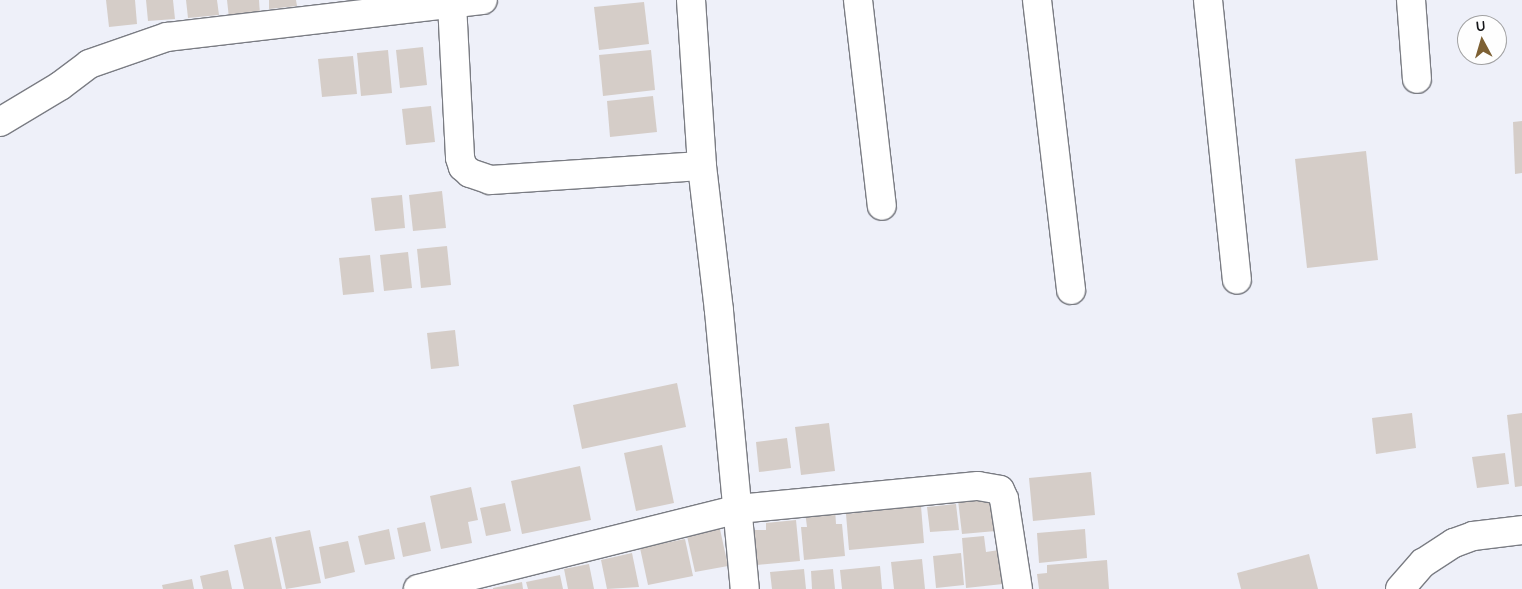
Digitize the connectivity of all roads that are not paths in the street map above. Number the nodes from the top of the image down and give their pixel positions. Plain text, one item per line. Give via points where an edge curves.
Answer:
1 (483, 0) edge
2 (691, 0) edge
3 (858, 0) edge
4 (1037, 0) edge
5 (1208, 0) edge
6 (1411, 0) edge
7 (452, 4) junction
8 (1416, 79) dead end
9 (0, 122) edge
10 (702, 166) junction
11 (882, 206) dead end
12 (1237, 280) dead end
13 (1071, 290) dead end
14 (738, 509) junction
15 (1522, 530) edge
16 (418, 589) edge
17 (744, 589) edge
18 (1018, 589) edge
19 (1400, 589) edge

1 - 7 street
2 - 10 street
3 - 11 street
4 - 13 street
5 - 12 street
6 - 8 street
7 - 9 street via 167,37 90,64
7 - 10 street via 460,158 470,173 490,180
10 - 14 street
14 - 16 street
14 - 17 street
14 - 18 street via 994,487 1000,490 1004,499
15 - 19 street via 1473,536 1454,543 1423,563

